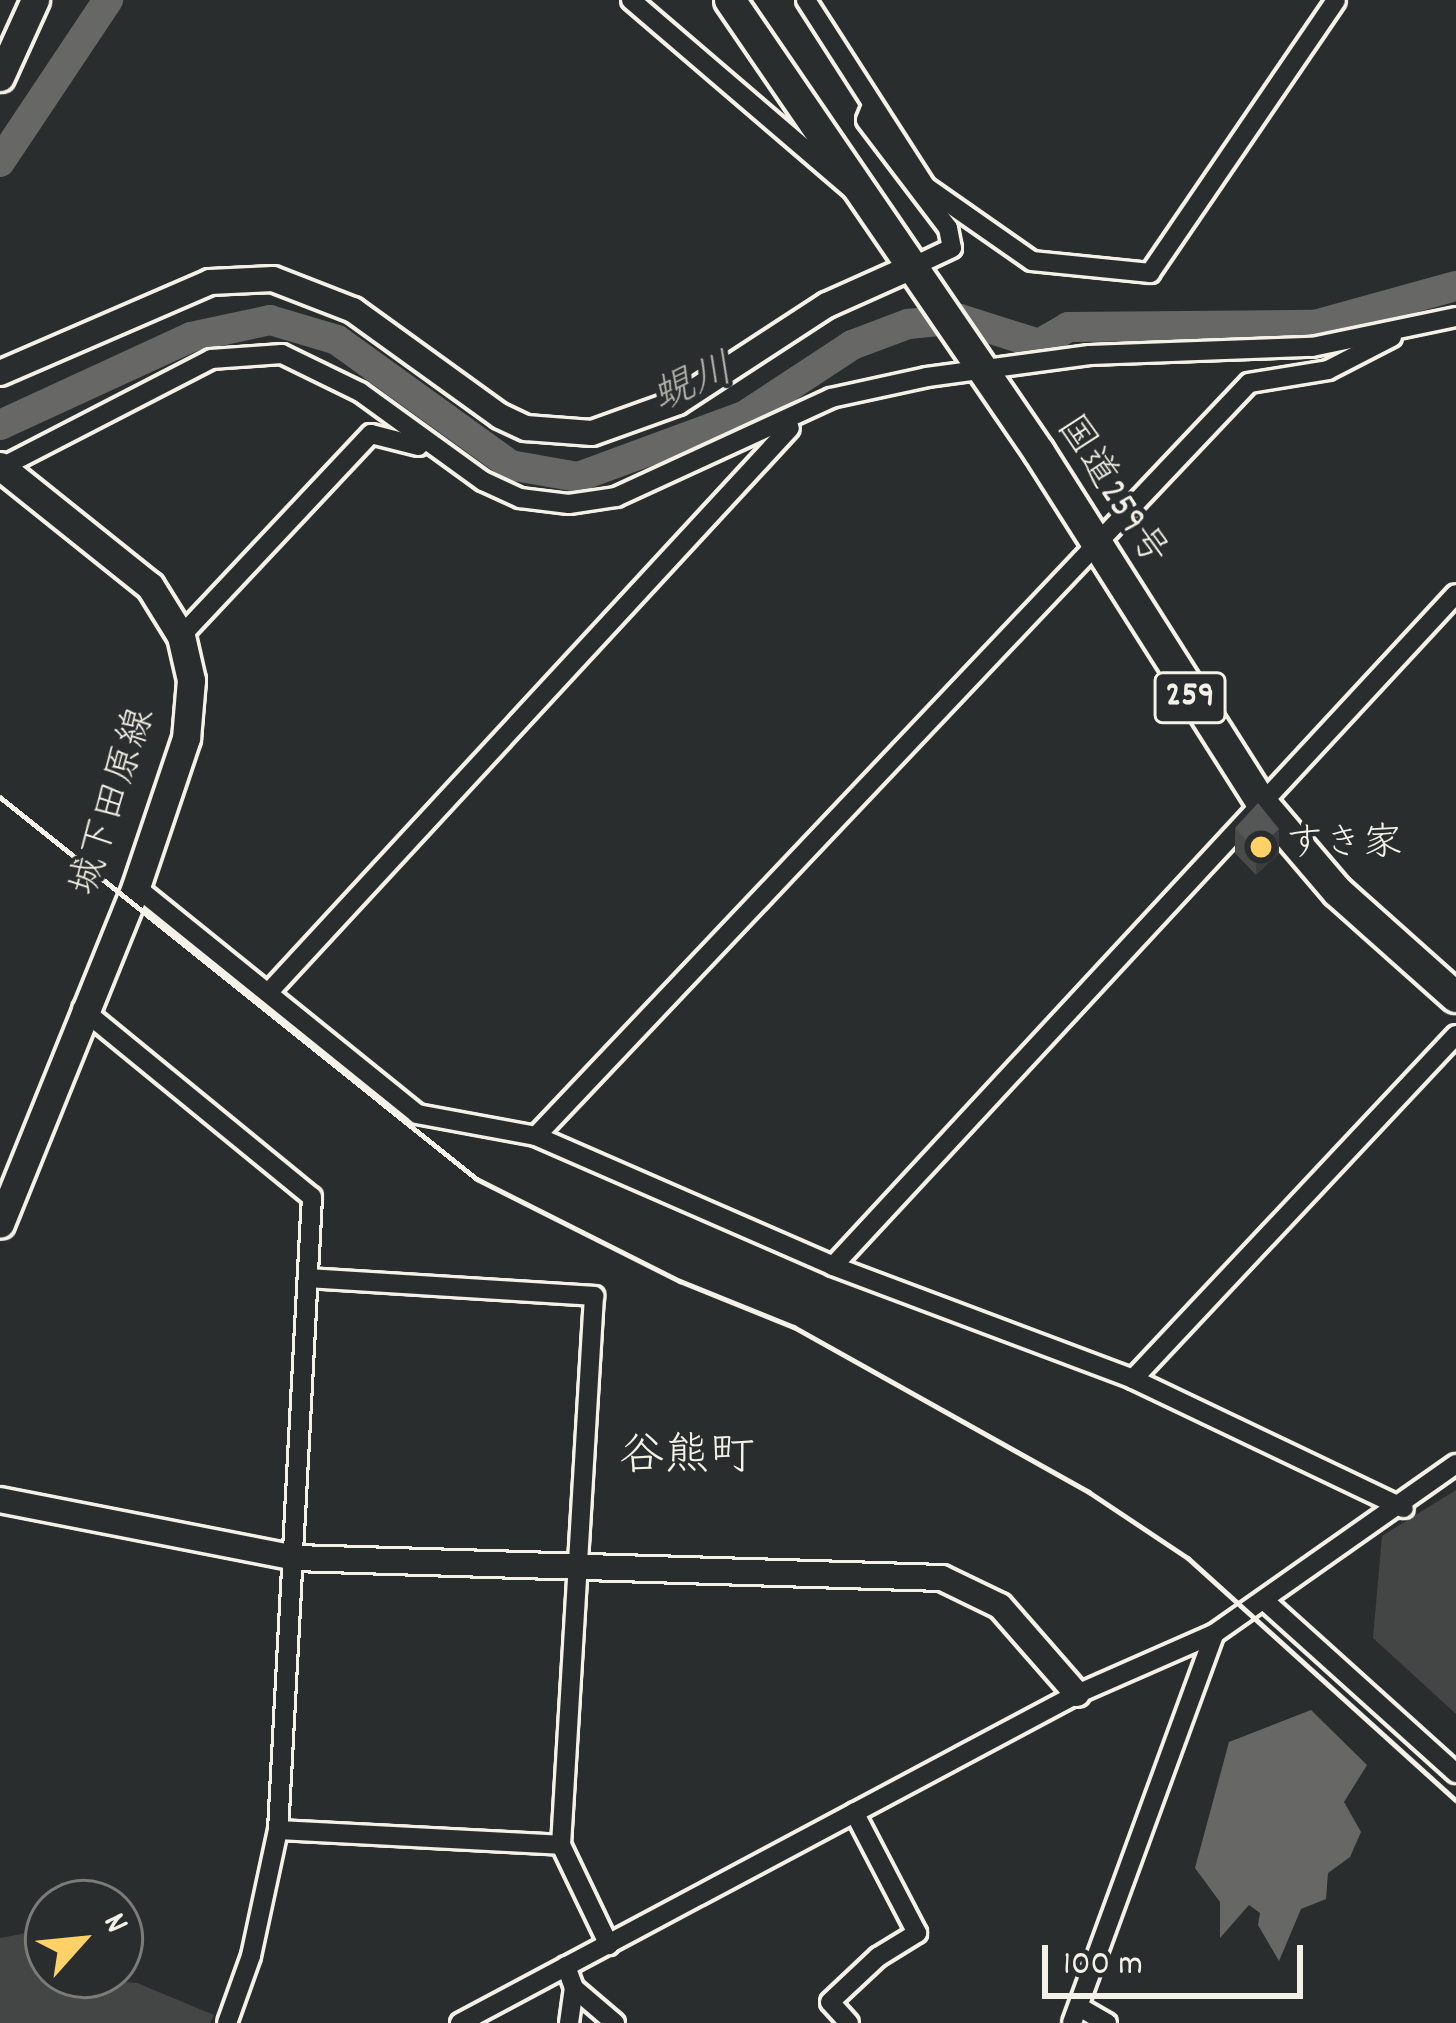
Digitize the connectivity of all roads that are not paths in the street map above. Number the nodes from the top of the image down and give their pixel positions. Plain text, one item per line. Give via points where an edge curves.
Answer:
1 (35, 0) edge
2 (632, 0) edge
3 (730, 0) edge
4 (806, 0) edge
5 (1336, 0) edge
6 (0, 77) edge
7 (872, 105) junction
8 (867, 200) junction
9 (912, 267) junction
10 (1456, 317) edge
11 (1395, 335) junction
12 (977, 364) junction
13 (0, 373) edge
14 (797, 421) junction
15 (444, 457) junction
16 (1, 467) edge
17 (1096, 540) junction
18 (1456, 594) edge
19 (181, 636) junction
20 (1261, 802) junction
21 (136, 887) junction
22 (268, 993) junction
23 (1456, 998) edge
24 (82, 1009) junction
25 (1456, 1035) edge
26 (536, 1136) junction
27 (0, 1224) edge
28 (833, 1266) junction
29 (308, 1278) junction
30 (1133, 1379) junction
31 (1456, 1464) edge
32 (0, 1499) edge
33 (1405, 1508) junction
34 (295, 1558) junction
35 (580, 1566) junction
36 (1266, 1602) junction
37 (1214, 1634) junction
38 (1077, 1694) junction
39 (1456, 1773) edge
40 (854, 1812) junction
41 (278, 1830) junction
42 (561, 1845) junction
43 (609, 1945) junction
44 (566, 1966) junction
45 (574, 1988) junction
46 (1077, 2016) edge
47 (227, 2023) edge
48 (460, 2023) edge
49 (569, 2023) edge
50 (615, 2023) edge
51 (849, 2023) edge
52 (1107, 2023) edge

1 - 6 main road
2 - 8 street
3 - 8 highway, 国道259号 / 259
4 - 7 street
5 - 7 street via 1150,273 1032,261 926,187
7 - 9 street via 866,120 947,228 952,248
8 - 9 highway, 国道259号 / 259
9 - 12 highway, 国道259号 / 259
9 - 13 street via 827,305 678,402 592,433 526,428 500,416 353,310 273,279 210,282
10 - 11 street
11 - 12 street
11 - 17 street via 1328,370 1249,383
12 - 14 street via 831,398
12 - 17 highway, 国道259号 / 259
14 - 15 street via 616,497 569,504 520,498
14 - 22 street
15 - 16 street via 317,366 244,351 211,359
15 - 19 street via 371,434
16 - 19 main road, 城下田原線 via 151,586
17 - 20 highway, 国道259号 / 259
17 - 26 street
18 - 20 street
19 - 21 main road, 城下田原線 via 191,680 186,738
20 - 23 highway, 国道259号 / 259 via 1338,892
20 - 28 street
21 - 22 street
21 - 24 main road, 城下田原線
22 - 26 street via 417,1114
24 - 27 main road, 城下田原線
24 - 29 street via 304,1185 312,1198
25 - 30 street
26 - 28 street
28 - 30 street
29 - 34 street
29 - 35 street via 594,1296
30 - 33 street
31 - 33 street
32 - 34 street
33 - 36 street
34 - 35 street
34 - 41 street
35 - 38 street via 941,1578 1000,1606
35 - 42 street
36 - 37 street
36 - 39 street
37 - 38 street
37 - 46 street
38 - 40 street
40 - 43 street
40 - 51 street via 917,1934 830,2002
41 - 42 street
41 - 47 street via 251,1956
42 - 43 street
43 - 44 street
44 - 45 street
44 - 48 street
45 - 49 street
45 - 50 street
46 - 52 street

